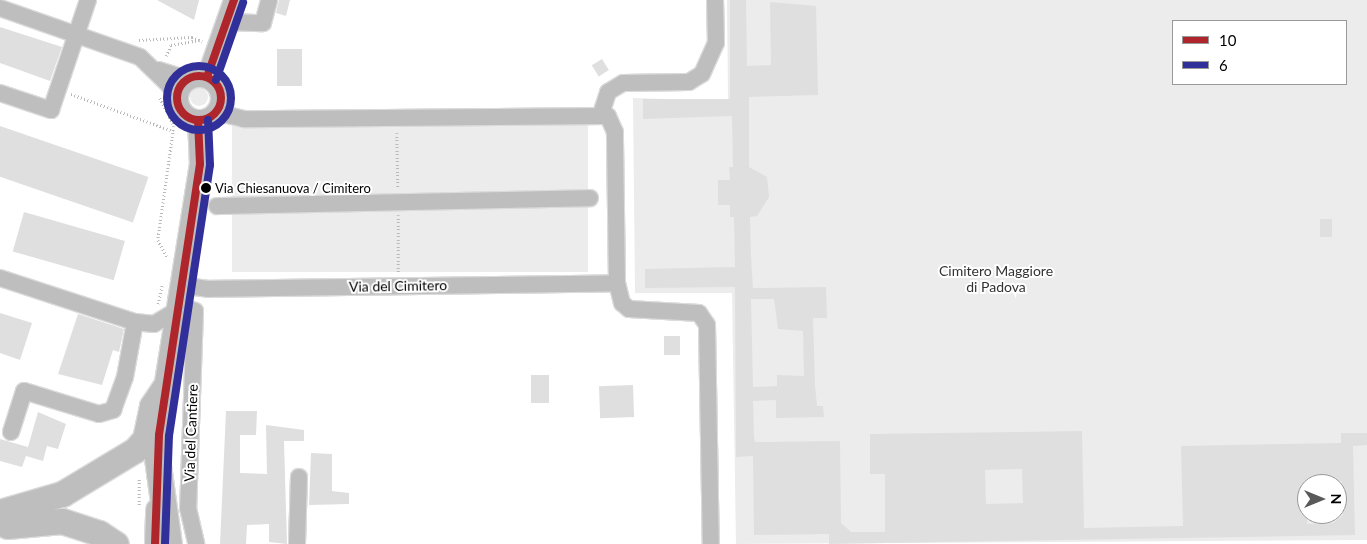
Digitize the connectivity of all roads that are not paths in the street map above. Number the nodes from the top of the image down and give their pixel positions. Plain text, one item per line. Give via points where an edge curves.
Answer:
1 (88, 0) edge
2 (234, 0) edge
3 (269, 0) edge
4 (715, 0) edge
5 (0, 8) edge
6 (229, 22) junction
7 (77, 33) junction
8 (182, 85) junction
9 (0, 93) edge
10 (600, 114) junction
11 (207, 116) junction
12 (590, 198) dead end
13 (217, 206) dead end
14 (0, 278) edge
15 (617, 283) junction
16 (170, 297) junction
17 (135, 322) junction
18 (164, 388) junction
19 (12, 432) dead end
20 (148, 466) junction
21 (299, 477) dead end
22 (0, 512) edge
23 (0, 528) edge
24 (116, 544) edge
25 (156, 544) edge
26 (169, 544) edge
27 (196, 544) edge
28 (297, 544) edge
29 (711, 544) edge

1 - 7 street
2 - 6 main road
3 - 6 street via 263,23
4 - 10 street via 716,43 702,74 689,82 623,83 608,92
5 - 7 street
6 - 8 main road
7 - 8 street via 162,65
7 - 9 street via 51,110
8 - 11 main road via 182,112
8 - 11 main road via 220,92
10 - 11 street via 244,119
10 - 15 street via 613,121 615,132
11 - 16 main road via 200,164
12 - 13 street
14 - 17 street
15 - 16 street, Via del Cimitero via 208,289
15 - 29 street via 622,303 630,310 699,313 707,325
16 - 17 street via 154,324
16 - 18 main road
16 - 27 street, Via del Cantiere via 195,311 188,508
17 - 19 street via 125,377 113,410 99,414 24,392
18 - 20 main road
18 - 22 highway via 152,406 144,439 135,450 62,494
20 - 25 main road
20 - 26 highway
21 - 28 street
23 - 24 highway via 44,520 62,521 86,527

